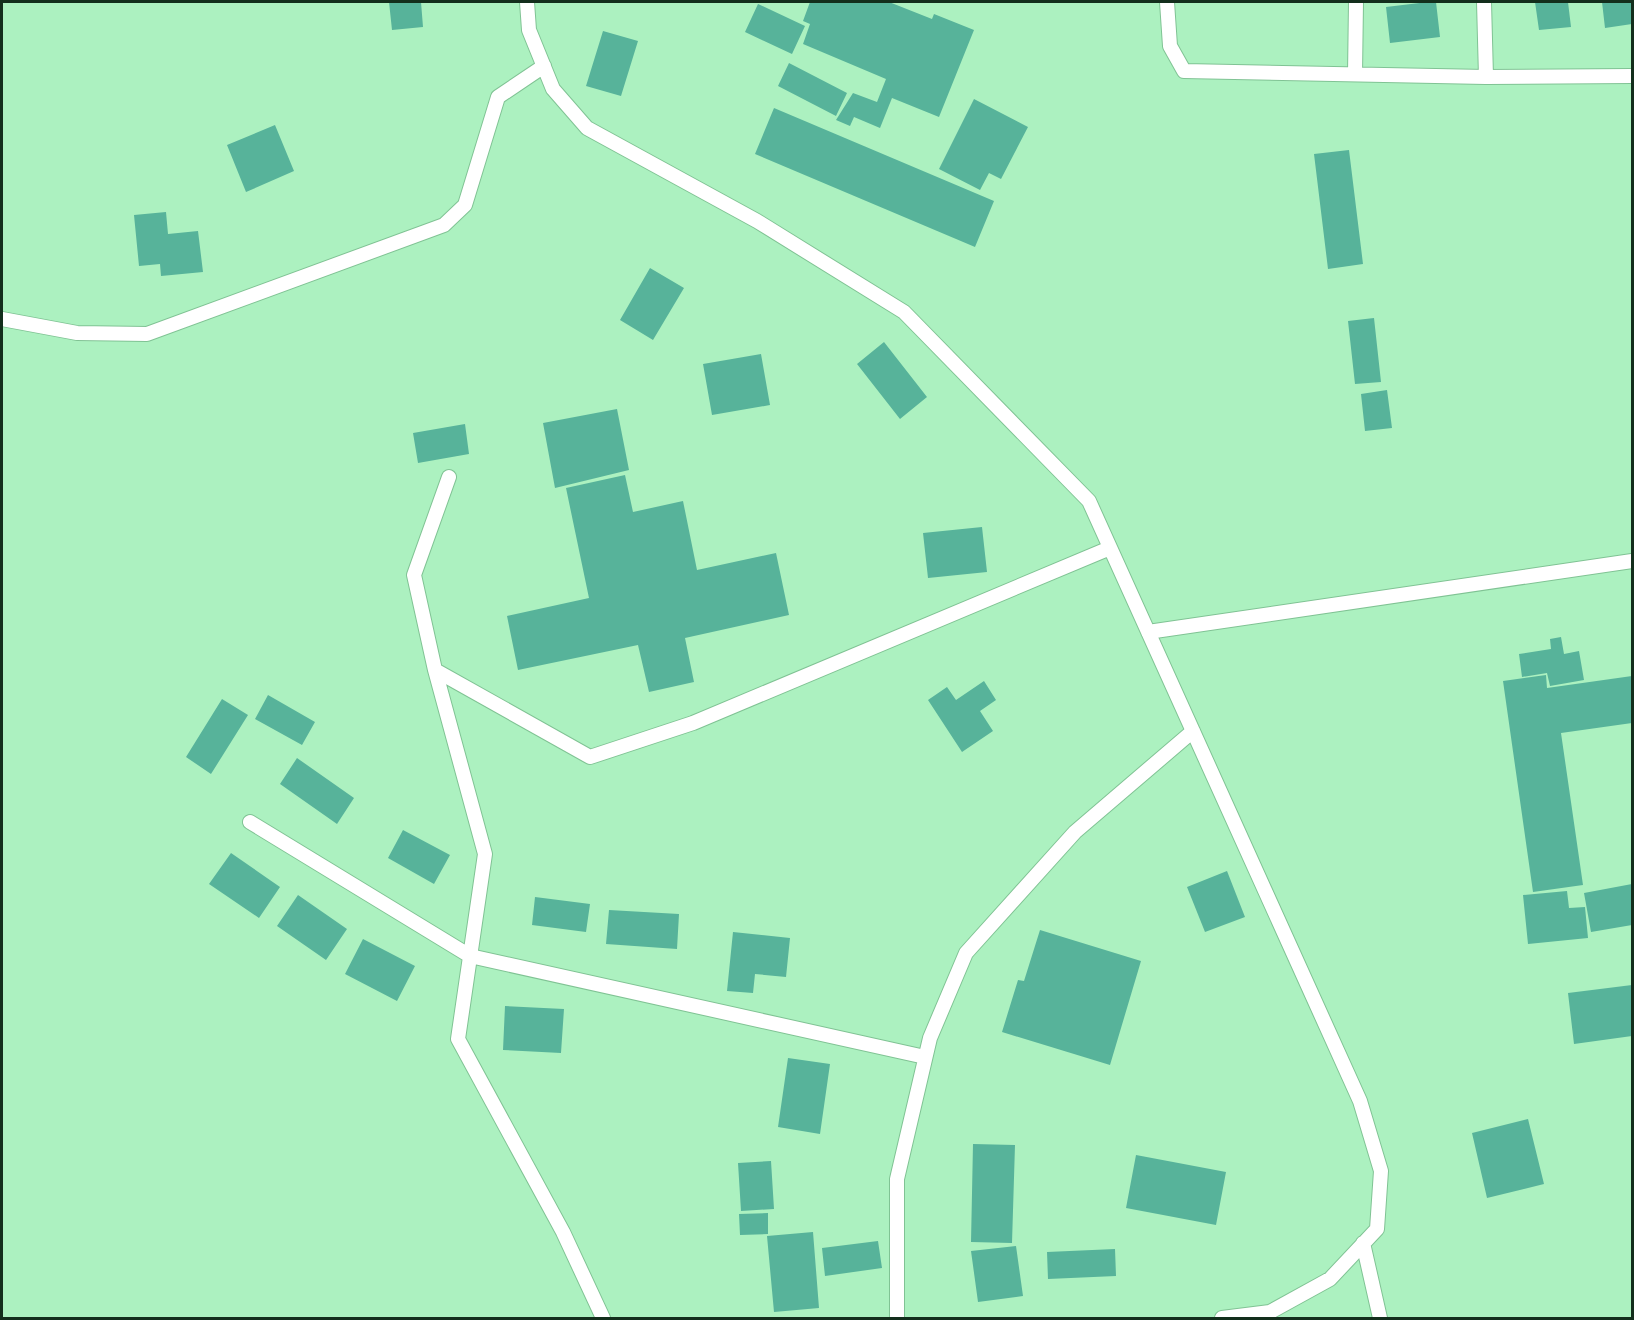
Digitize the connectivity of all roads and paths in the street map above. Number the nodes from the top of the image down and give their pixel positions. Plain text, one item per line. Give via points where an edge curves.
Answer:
1 (527, 2) edge
2 (1167, 2) edge
3 (1356, 2) edge
4 (1484, 2) edge
5 (544, 66) junction
6 (1355, 74) junction
7 (1632, 76) edge
8 (1486, 77) junction
9 (2, 319) edge
10 (449, 477) dead end
11 (1110, 548) junction
12 (1632, 561) edge
13 (1148, 632) junction
14 (435, 670) junction
15 (1193, 731) junction
16 (250, 822) dead end
17 (470, 956) junction
18 (925, 1057) junction
19 (1363, 1243) junction
20 (603, 1318) edge
21 (897, 1318) edge
22 (1222, 1318) edge
23 (1380, 1318) edge

1 - 5 lane via 529,30
2 - 6 lane via 1170,46 1184,71
3 - 6 lane
4 - 8 lane
5 - 9 lane via 498,97 465,205 444,225 147,334 77,333
5 - 11 lane via 553,89 587,128 757,221 904,312 1089,501
6 - 8 lane
7 - 8 lane
10 - 14 lane via 414,575
11 - 13 lane
11 - 14 lane via 693,723 590,757
12 - 13 lane
13 - 15 lane
14 - 17 lane via 485,854
15 - 18 lane via 1075,832 966,953
15 - 19 lane via 1360,1101 1381,1171 1377,1228
16 - 17 lane
17 - 18 lane
17 - 20 lane via 458,1039 563,1232
18 - 21 lane via 897,1179
19 - 22 lane via 1330,1279 1270,1312
19 - 23 lane

